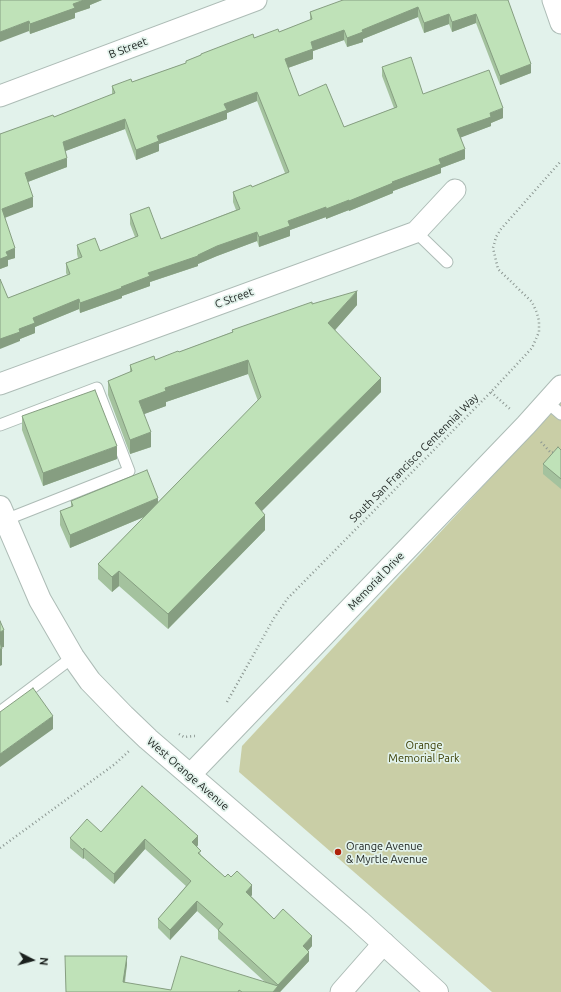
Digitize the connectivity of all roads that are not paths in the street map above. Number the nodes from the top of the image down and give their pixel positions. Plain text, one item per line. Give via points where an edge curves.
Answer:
1 (256, 0) edge
2 (552, 0) edge
3 (561, 23) edge
4 (0, 96) edge
5 (455, 190) dead end
6 (416, 232) junction
7 (447, 262) dead end
8 (0, 384) edge
9 (561, 386) edge
10 (554, 408) edge
11 (0, 426) edge
12 (2, 514) edge
13 (73, 657) junction
14 (0, 712) edge
15 (190, 775) junction
16 (384, 943) junction
17 (341, 992) edge
18 (437, 992) edge

1 - 4 street, B Street
2 - 3 street
5 - 6 street, C Street
6 - 7 lane
6 - 8 street, C Street
9 - 10 street, Memorial Drive
10 - 15 street, Memorial Drive via 521,431
11 - 12 lane via 97,388 129,471
12 - 13 street, West Orange Avenue via 40,600
13 - 14 lane
13 - 15 street, West Orange Avenue via 90,681 124,716
15 - 16 street, West Orange Avenue
16 - 17 street
16 - 18 street, West Orange Avenue

